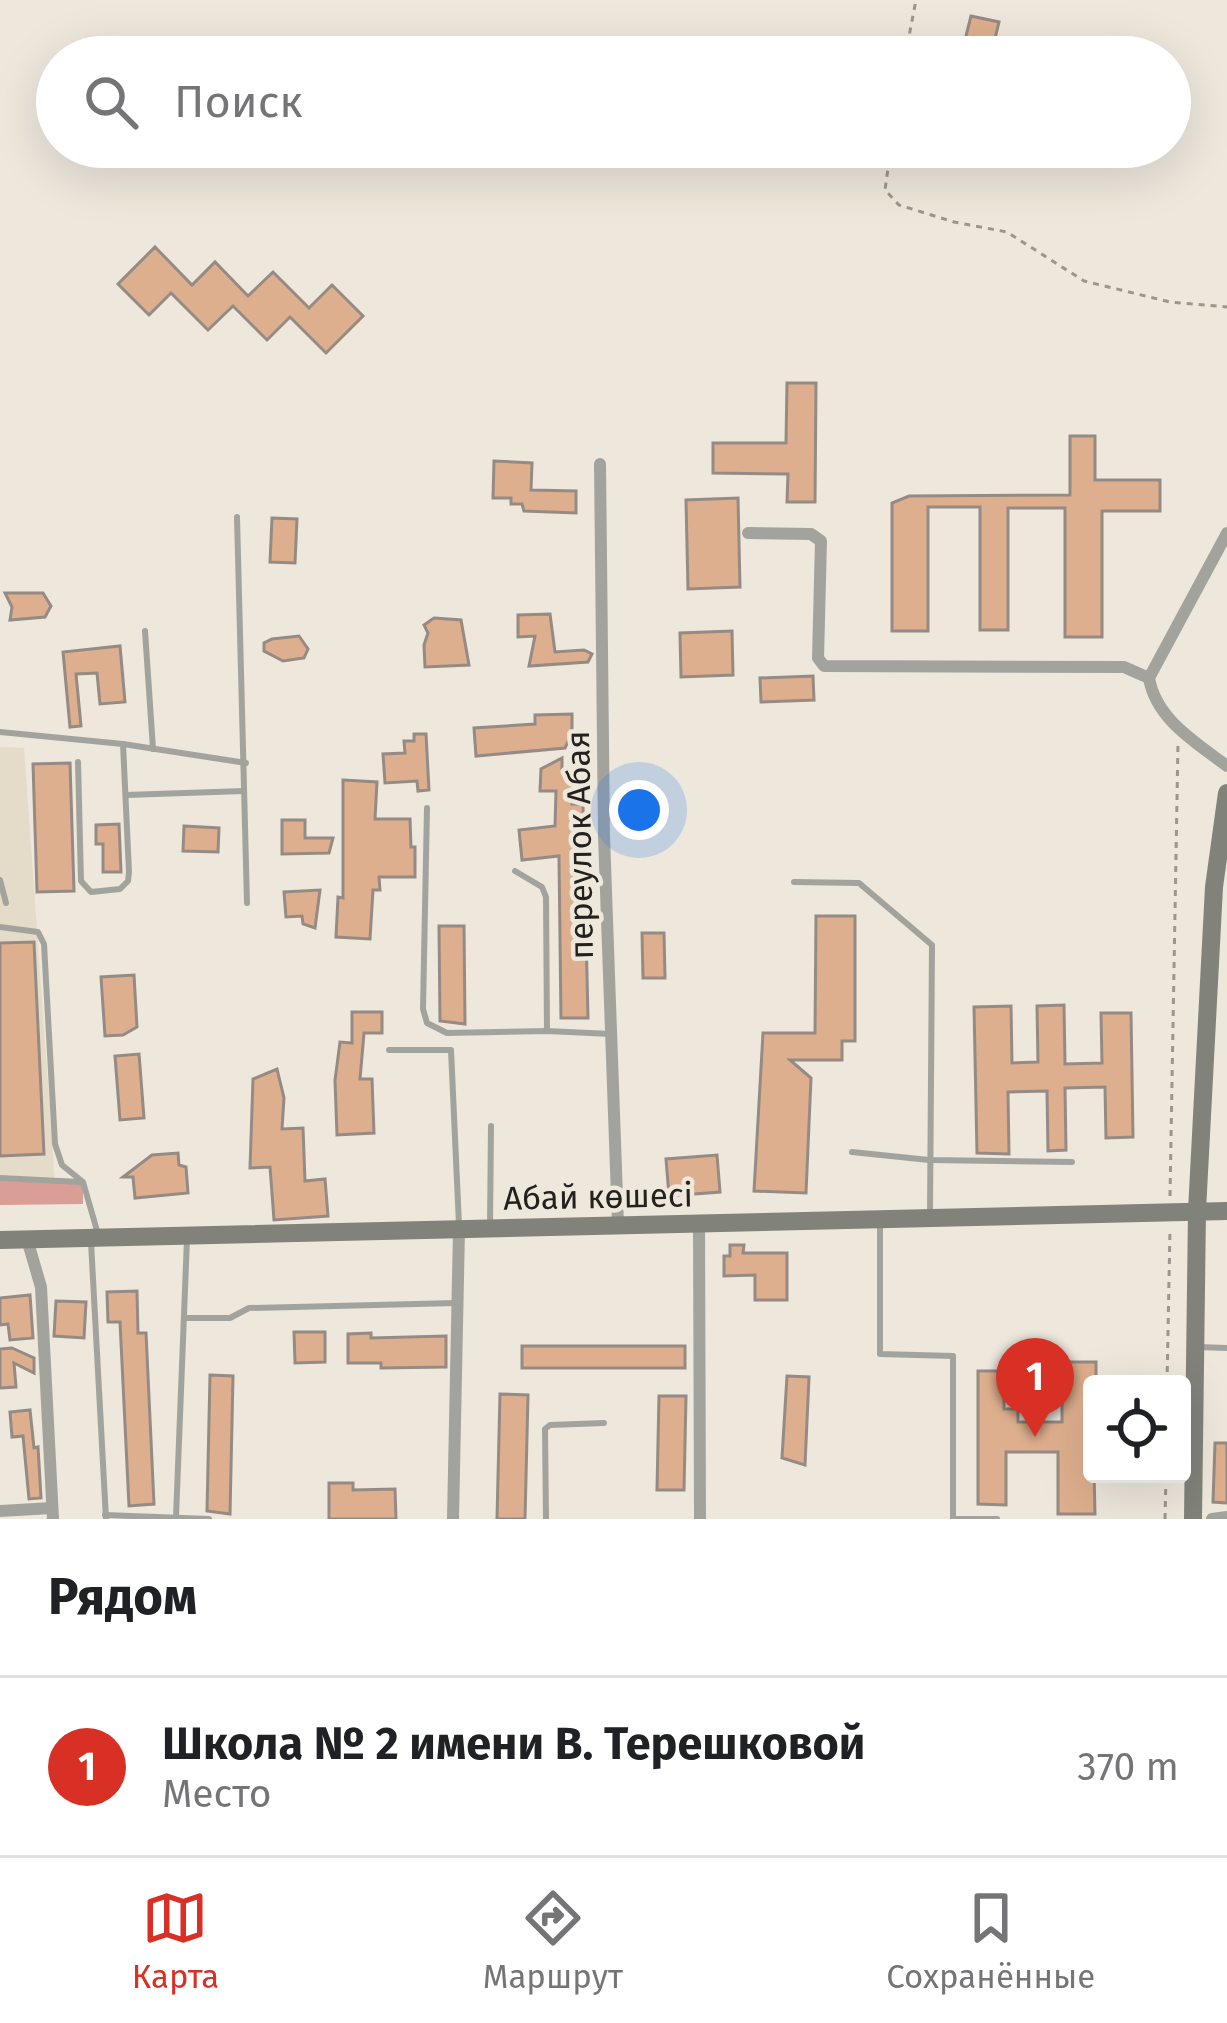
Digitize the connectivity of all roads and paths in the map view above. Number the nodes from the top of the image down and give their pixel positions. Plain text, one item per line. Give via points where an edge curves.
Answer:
1 (916, 0) edge
2 (909, 36) edge
3 (888, 168) edge
4 (1227, 307) edge
5 (600, 464) dead end
6 (237, 517) dead end
7 (748, 533) dead end
8 (1227, 533) edge
9 (146, 632) dead end
10 (1149, 678) junction
11 (1180, 730) junction
12 (0, 732) edge
13 (123, 744) junction
14 (153, 749) junction
15 (78, 762) dead end
16 (246, 763) junction
17 (1227, 766) edge
18 (244, 791) junction
19 (1227, 793) edge
20 (126, 794) junction
21 (427, 808) dead end
22 (515, 871) dead end
23 (0, 880) edge
24 (794, 882) dead end
25 (6, 903) dead end
26 (247, 904) dead end
27 (0, 928) edge
28 (547, 1030) junction
29 (610, 1034) junction
30 (388, 1050) dead end
31 (491, 1126) dead end
32 (852, 1152) dead end
33 (929, 1160) junction
34 (1072, 1162) dead end
35 (0, 1178) edge
36 (83, 1182) junction
37 (1196, 1211) junction
38 (1227, 1211) edge
39 (1170, 1212) junction
40 (930, 1218) junction
41 (880, 1219) junction
42 (699, 1223) junction
43 (618, 1225) junction
44 (490, 1228) junction
45 (459, 1229) junction
46 (187, 1236) junction
47 (95, 1238) junction
48 (27, 1239) junction
49 (0, 1240) edge
50 (458, 1303) junction
51 (186, 1318) junction
52 (1195, 1347) junction
53 (1227, 1348) edge
54 (1167, 1375) edge
55 (604, 1423) dead end
56 (1166, 1483) edge
57 (0, 1511) edge
58 (52, 1514) edge
59 (106, 1517) edge
60 (176, 1517) edge
61 (1227, 1517) edge
62 (209, 1519) edge
63 (453, 1519) edge
64 (547, 1519) edge
65 (700, 1519) edge
66 (997, 1519) edge
67 (1166, 1519) edge
68 (1193, 1519) edge
69 (1212, 1519) edge

1 - 2 path
3 - 4 path via 885,190 898,205 1007,232 1084,280
5 - 29 street, переулок Абая
6 - 16 lane
7 - 10 street via 821,541 824,666 1124,667
8 - 10 street
9 - 14 lane
10 - 11 street via 1153,701
11 - 17 street
11 - 39 path
12 - 13 lane
13 - 14 lane
13 - 20 lane
14 - 16 lane
15 - 20 lane via 81,881 91,892 120,890 128,881
16 - 18 lane
18 - 20 lane
18 - 26 lane
19 - 37 main road via 1214,887
21 - 28 lane via 427,1023 447,1033
22 - 28 lane via 546,896
23 - 25 lane
24 - 33 lane via 860,883 932,945
27 - 36 lane via 38,932 44,944 55,1144 62,1165
28 - 29 lane
29 - 43 street, переулок Абая
30 - 45 lane via 451,1050
31 - 44 lane
32 - 33 lane
33 - 34 lane
33 - 40 lane
35 - 36 lane
36 - 47 lane
37 - 38 main road, Абай көшесі
37 - 39 main road, Абай көшесі
37 - 52 main road
39 - 40 main road, Абай көшесі
39 - 54 path
40 - 41 main road, Абай көшесі
41 - 42 main road, Абай көшесі
41 - 66 lane via 880,1354 953,1356 953,1519
42 - 43 main road, Абай көшесі
42 - 65 street
43 - 44 main road, Абай көшесі
44 - 45 main road, Абай көшесі
45 - 46 main road, Абай көшесі
45 - 50 street
46 - 47 main road, Абай көшесі
46 - 51 lane
47 - 48 main road, Абай көшесі
47 - 59 lane
48 - 49 main road, Абай көшесі
48 - 58 street via 41,1287
50 - 51 lane via 250,1308 230,1318
50 - 63 street
51 - 60 lane
52 - 53 lane
52 - 68 main road
55 - 64 lane via 544,1429
56 - 67 path
57 - 58 street
59 - 60 lane
60 - 62 lane
61 - 69 street

